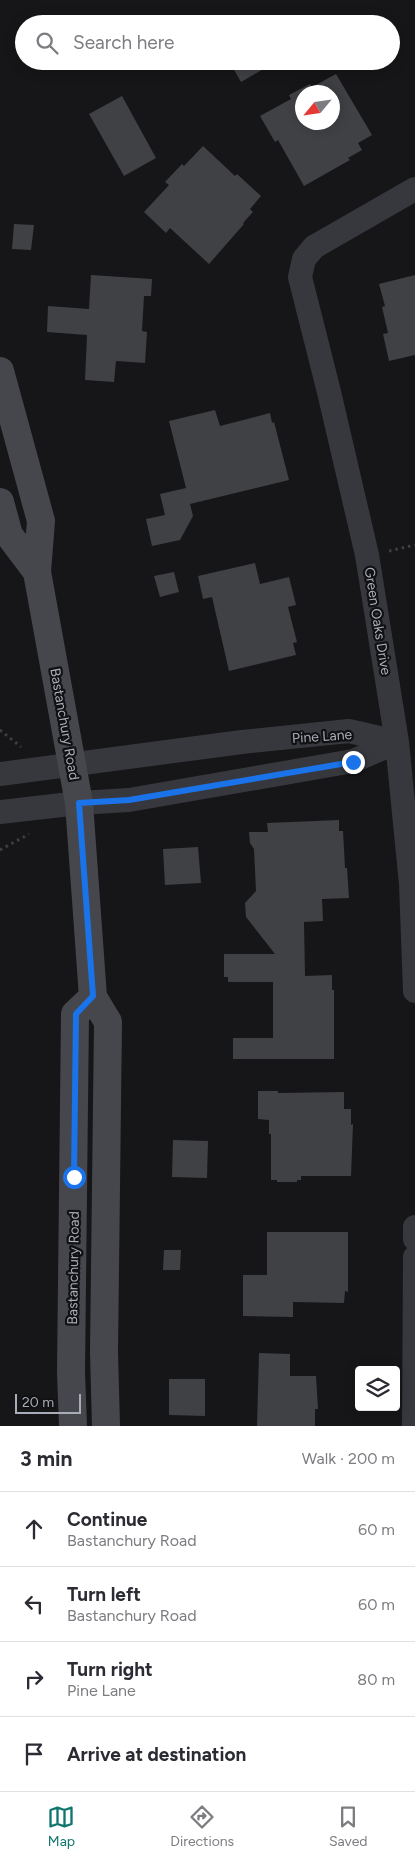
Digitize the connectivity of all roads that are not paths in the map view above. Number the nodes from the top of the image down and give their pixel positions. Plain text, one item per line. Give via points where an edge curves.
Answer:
1 (415, 189) edge
2 (0, 371) edge
3 (0, 502) edge
4 (37, 572) junction
5 (242, 742) junction
6 (397, 742) junction
7 (73, 764) junction
8 (0, 774) edge
9 (247, 779) junction
10 (79, 803) junction
11 (0, 812) edge
12 (415, 991) edge
13 (93, 996) junction
14 (415, 1228) edge
15 (415, 1239) edge
16 (415, 1257) edge
17 (73, 1426) edge
18 (106, 1426) edge
19 (414, 1426) edge

1 - 6 street, Green Oaks Drive via 314,248 304,258 300,277 367,555
2 - 4 main road, Bastanchury Road via 41,521
3 - 4 main road, Bastanchury Road via 9,535
4 - 7 main road, Bastanchury Road
5 - 6 street, Pine Lane via 349,731
5 - 7 street, Pine Lane
5 - 9 street
6 - 9 street, Pine Lane via 353,762
6 - 12 street, Green Oaks Drive via 411,884
7 - 8 street, Pine Lane
7 - 10 main road, Bastanchury Road
9 - 10 street, Pine Lane via 129,800
10 - 11 street, Pine Lane
10 - 13 main road, Bastanchury Road
13 - 17 main road, Bastanchury Road via 76,1014
13 - 18 main road, Bastanchury Road via 108,1022
14 - 15 street
16 - 19 street

